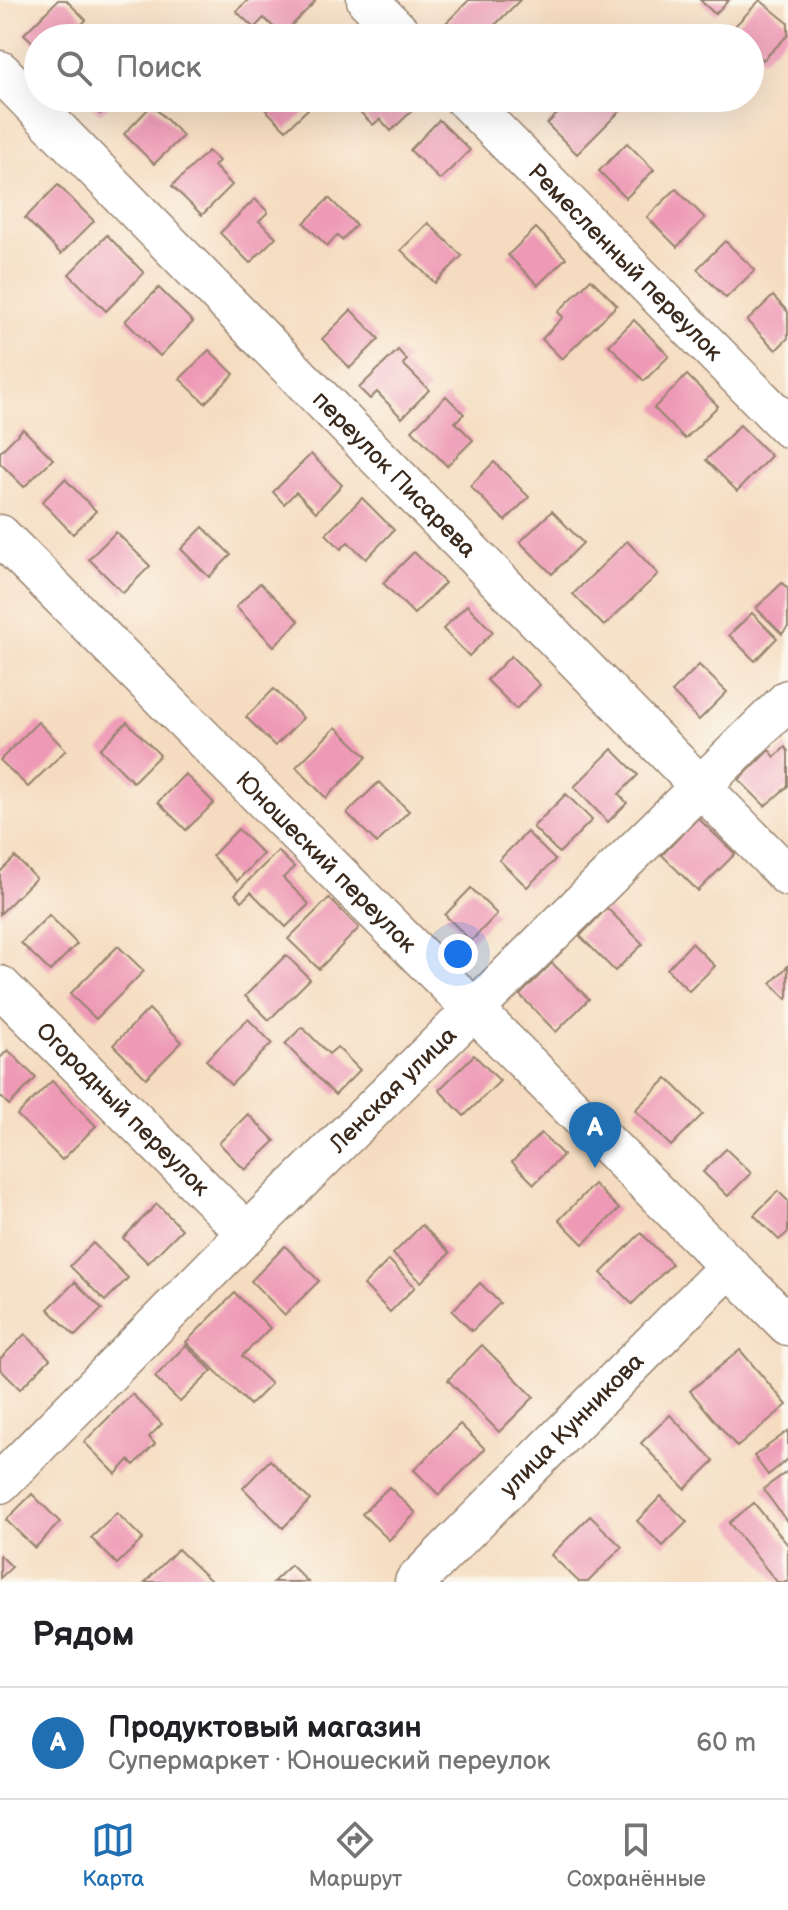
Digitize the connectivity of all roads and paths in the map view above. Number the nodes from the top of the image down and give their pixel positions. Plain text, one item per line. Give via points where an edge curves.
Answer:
1 (367, 0) edge
2 (391, 24) edge
3 (0, 71) edge
4 (24, 96) edge
5 (40, 112) edge
6 (478, 112) edge
7 (788, 427) edge
8 (0, 535) edge
9 (788, 700) edge
10 (699, 786) junction
11 (788, 876) edge
12 (0, 986) edge
13 (476, 1010) junction
14 (247, 1233) junction
15 (730, 1266) junction
16 (788, 1325) edge
17 (8, 1458) edge
18 (415, 1582) edge

1 - 2 street
3 - 4 street, переулок Писарева
5 - 10 street, переулок Писарева
6 - 7 street, Ремесленный переулок
8 - 13 street, Юношеский переулок
9 - 10 street, Ленская улица
10 - 11 street, переулок Писарева
10 - 13 street, Ленская улица
12 - 14 street, Огородный переулок
13 - 14 street, Ленская улица
13 - 15 street, Юношеский переулок
14 - 17 street, Ленская улица
15 - 16 street, Юношеский переулок
15 - 18 street, улица Кунникова

